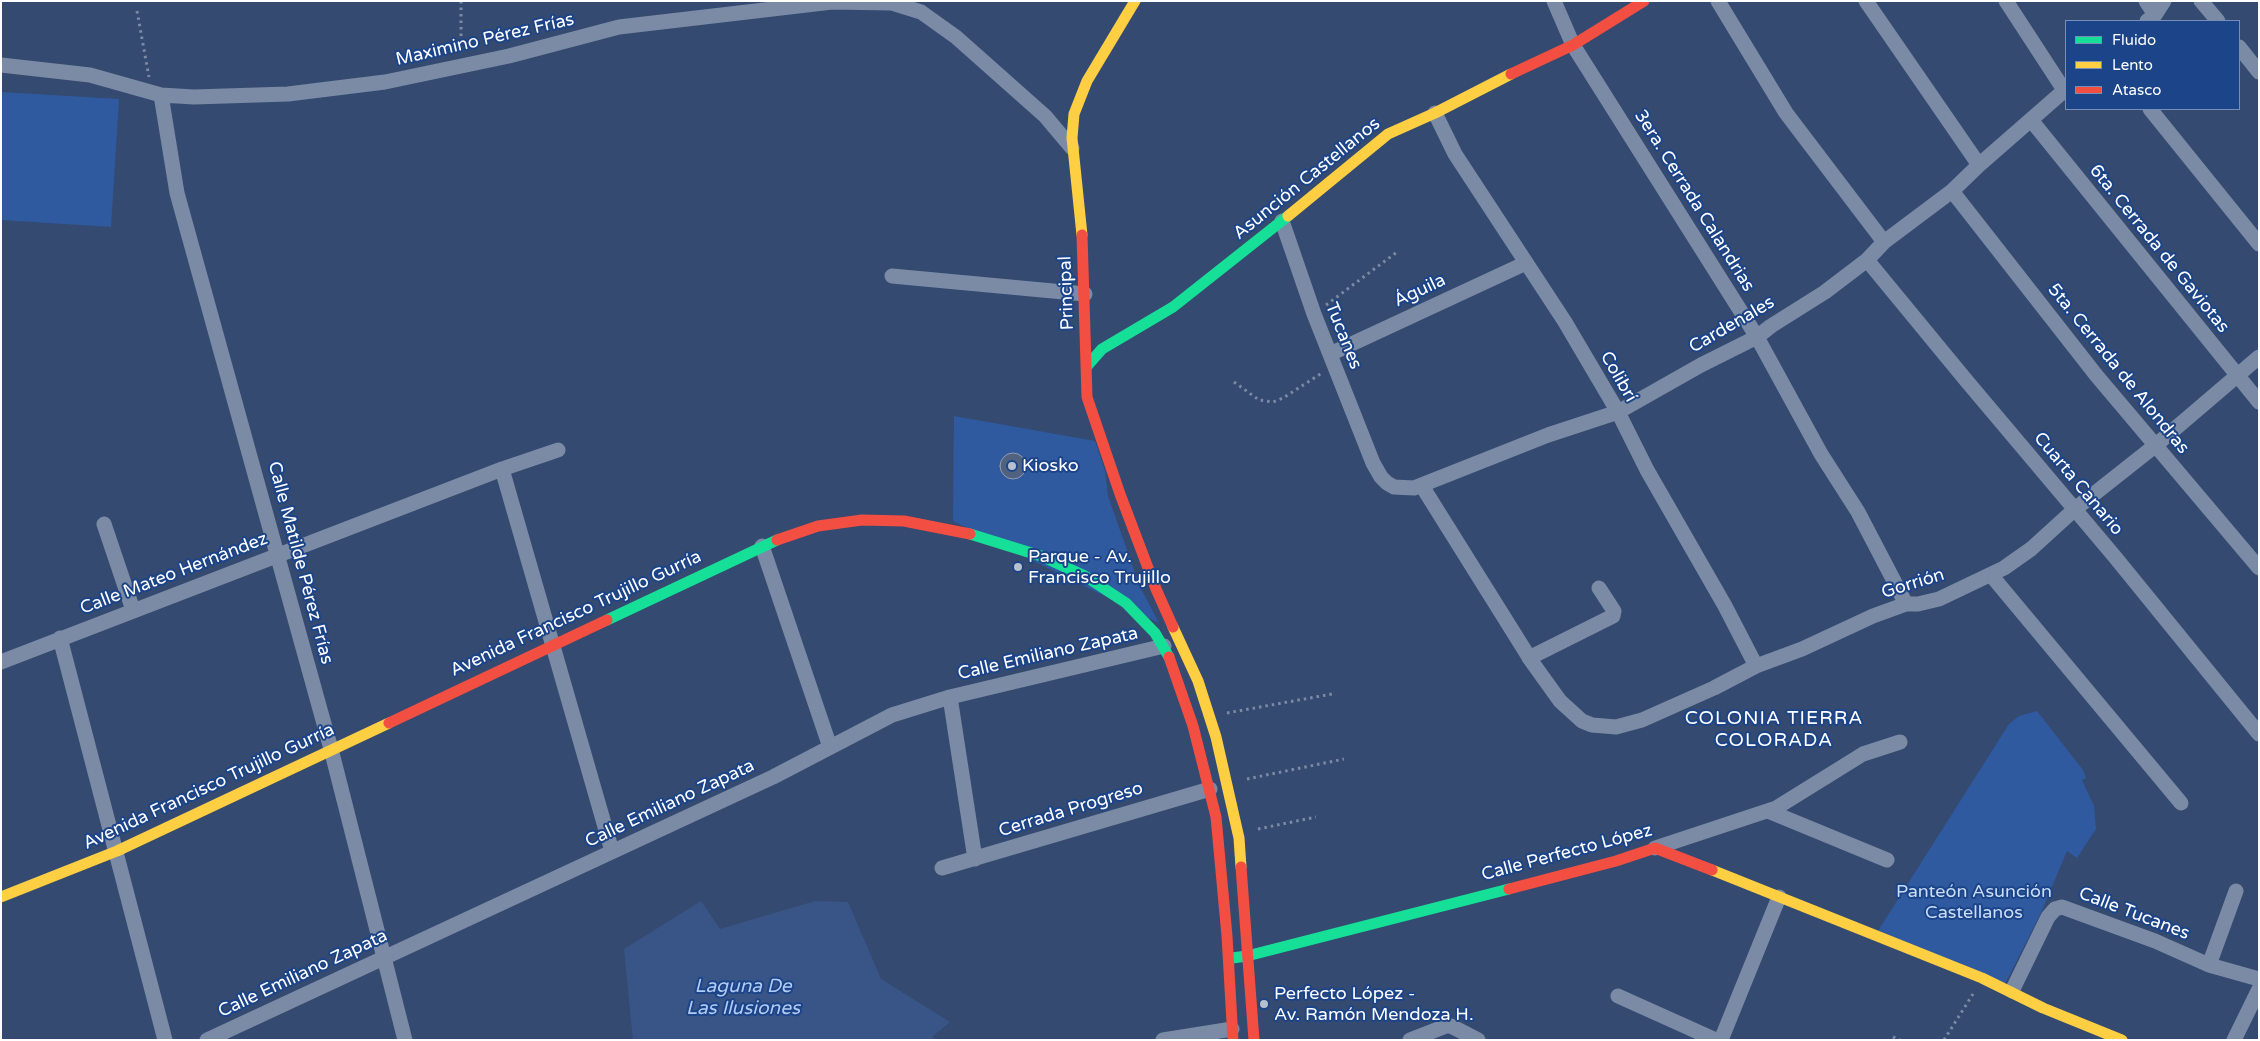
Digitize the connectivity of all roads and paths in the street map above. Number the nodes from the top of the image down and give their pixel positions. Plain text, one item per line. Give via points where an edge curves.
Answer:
1 (461, 1) edge
2 (1135, 1) edge
3 (1554, 1) edge
4 (1644, 1) edge
5 (1718, 1) edge
6 (1866, 1) edge
7 (2006, 1) edge
8 (2146, 1) edge
9 (2164, 1) edge
10 (2201, 1) edge
11 (137, 11) dead end
12 (2151, 18) edge
13 (2217, 20) edge
14 (1573, 46) junction
15 (2240, 48) edge
16 (1, 65) edge
17 (461, 66) junction
18 (2259, 72) edge
19 (2065, 89) edge
20 (156, 94) junction
21 (2151, 110) edge
22 (1435, 114) junction
23 (2031, 120) junction
24 (1074, 151) junction
25 (1979, 165) junction
26 (1952, 191) junction
27 (1282, 222) junction
28 (1884, 242) junction
29 (2259, 244) edge
30 (1397, 252) dead end
31 (1867, 260) junction
32 (1526, 263) junction
33 (892, 276) dead end
34 (1085, 294) junction
35 (1314, 314) junction
36 (1757, 337) junction
37 (2259, 358) edge
38 (1333, 359) junction
39 (1086, 366) junction
40 (2237, 375) junction
41 (1234, 382) dead end
42 (2259, 402) edge
43 (1618, 412) junction
44 (2156, 445) junction
45 (558, 450) dead end
46 (1372, 463) joint
47 (502, 469) junction
48 (1422, 486) junction
49 (2075, 509) junction
50 (104, 524) dead end
51 (762, 546) junction
52 (278, 554) junction
53 (2259, 568) edge
54 (1991, 575) junction
55 (1599, 588) dead end
56 (1156, 589) junction
57 (1126, 604) junction
58 (1906, 604) junction
59 (133, 610) junction
60 (60, 638) junction
61 (551, 645) junction
62 (1164, 646) junction
63 (1529, 658) junction
64 (1, 662) edge
65 (1756, 666) junction
66 (1332, 694) dead end
67 (950, 697) junction
68 (1210, 716) junction
69 (2259, 734) edge
70 (1900, 742) dead end
71 (830, 747) junction
72 (331, 750) junction
73 (1344, 759) dead end
74 (1228, 783) junction
75 (1210, 789) junction
76 (2181, 803) dead end
77 (1768, 811) junction
78 (1316, 817) dead end
79 (1238, 833) junction
80 (1655, 848) junction
81 (117, 851) junction
82 (612, 851) junction
83 (974, 859) junction
84 (1887, 860) dead end
85 (942, 868) dead end
86 (2236, 891) dead end
87 (1, 897) edge
88 (1779, 897) junction
89 (1247, 956) junction
90 (382, 958) junction
91 (1228, 958) junction
92 (2209, 965) junction
93 (1982, 978) junction
94 (2259, 979) edge
95 (2259, 989) edge
96 (2012, 992) junction
97 (1618, 996) dead end
98 (1233, 1034) edge
99 (1893, 1037) dead end
100 (165, 1040) edge
101 (207, 1040) edge
102 (405, 1040) edge
103 (1163, 1040) edge
104 (1254, 1040) edge
105 (1410, 1040) edge
106 (1478, 1040) edge
107 (1716, 1040) edge
108 (1721, 1040) edge
109 (1900, 1040) edge
110 (1944, 1040) edge
111 (2122, 1040) edge
112 (2234, 1040) edge

1 - 17 path
2 - 24 main road, Principal via 1081,93 1074,114
3 - 14 street, 3era. Cerrada Calandrias
4 - 14 main road, Asunción Castellanos
5 - 28 street via 1786,113
6 - 25 street
7 - 19 street
8 - 12 street
9 - 12 street
10 - 13 street
11 - 20 path
14 - 22 main road, Asunción Castellanos via 1480,88
14 - 36 street, 3era. Cerrada Calandrias
15 - 18 street
16 - 20 street, Maximino Pérez Frías via 90,75
17 - 20 street, Maximino Pérez Frías via 385,82 295,94 208,97
17 - 24 street, Maximino Pérez Frías via 619,27 832,2 892,3 921,12 956,37 1045,116
19 - 23 street, Cardenales
20 - 52 street, Calle Matilde Pérez Frías via 177,193
21 - 29 street
22 - 27 main road, Asunción Castellanos via 1388,134
22 - 32 street, Colibrí via 1455,154
23 - 25 street, Cardenales
23 - 40 street, 6ta. Cerrada de Gaviotas
24 - 34 main road, Principal via 1081,209
25 - 26 street, Cardenales
26 - 28 street, Cardenales
26 - 44 street, 5ta. Cerrada de Alondras via 2096,375
27 - 35 street, Tucanes
27 - 39 main road, Asunción Castellanos via 1173,307 1102,349
28 - 31 street, Cardenales
30 - 35 path
31 - 36 street, Cardenales
31 - 49 street, Cuarta Canario
32 - 38 street, Águila
32 - 43 street, Colibrí
33 - 34 street
34 - 39 main road, Principal
35 - 38 street, Tucanes
36 - 43 street, Cardenales
36 - 58 street, 3era. Cerrada Calandrias via 1821,454 1858,512
37 - 40 street, Gorrión
38 - 41 path via 1283,398 1273,402 1259,400
38 - 46 street, Tucanes
39 - 56 main road, Principal via 1090,409
40 - 42 street, 6ta. Cerrada de Gaviotas
40 - 44 street, Gorrión
43 - 48 street, Cardenales via 1548,435
43 - 65 street, Colibrí
44 - 49 street, Gorrión
44 - 53 street, 5ta. Cerrada de Alondras
45 - 47 street, Calle Mateo Hernández
46 - 48 street, Cardenales via 1381,477 1394,487
47 - 52 street, Calle Mateo Hernández
47 - 61 street
48 - 63 street, Gorrión
49 - 54 street, Gorrión via 2018,559
49 - 69 street, Cuarta Canario
50 - 59 street
51 - 57 main road, Avenida Francisco Trujillo Gurría via 798,531 838,522 870,520 923,524 982,537 1040,556 1085,576
51 - 61 main road, Avenida Francisco Trujillo Gurría
51 - 71 street
52 - 59 street, Calle Mateo Hernández
52 - 72 street, Calle Matilde Pérez Frías
54 - 58 street, Gorrión via 1939,598
54 - 76 street
55 - 63 street via 1614,611 1613,616
56 - 57 main road via 1146,604
56 - 68 main road, Principal via 1198,681
57 - 62 main road, Avenida Francisco Trujillo Gurría
58 - 65 street, Gorrión
59 - 60 street, Calle Mateo Hernández
60 - 64 street, Calle Mateo Hernández
60 - 81 street
61 - 72 main road, Avenida Francisco Trujillo Gurría
61 - 82 street
62 - 67 street, Calle Emiliano Zapata
62 - 75 main road, Avenida Francisco Trujillo Gurría via 1178,678
63 - 65 street, Gorrión via 1560,701 1587,723 1604,727 1642,720
66 - 68 path
67 - 71 street, Calle Emiliano Zapata via 892,715
67 - 83 street
68 - 74 main road, Principal
70 - 77 street, Calle Perfecto López via 1863,754
71 - 82 street, Calle Emiliano Zapata via 773,777
72 - 81 main road, Avenida Francisco Trujillo Gurría
72 - 90 street, Calle Matilde Pérez Frías
73 - 74 path
74 - 79 main road, Principal
75 - 83 street, Cerrada Progreso
75 - 91 main road, Avenida Francisco Trujillo Gurría via 1220,853
77 - 80 street, Calle Perfecto López
77 - 84 street
78 - 79 path
79 - 89 main road, Principal
80 - 88 main road
80 - 89 main road, Calle Perfecto López via 1606,864
81 - 87 main road, Avenida Francisco Trujillo Gurría
81 - 100 street
82 - 90 street, Calle Emiliano Zapata
83 - 85 street, Cerrada Progreso
86 - 92 street
88 - 93 main road
88 - 108 street
89 - 91 main road, Calle Perfecto López
89 - 104 main road, Principal
90 - 101 street, Calle Emiliano Zapata
90 - 102 street, Calle Matilde Pérez Frías
91 - 98 main road, Avenida Francisco Trujillo Gurría
92 - 94 street, Calle Tucanes
92 - 96 street, Calle Tucanes via 2155,941 2062,907 2048,917
93 - 96 main road
93 - 110 path
95 - 112 street
96 - 111 main road
97 - 107 street
98 - 103 street
99 - 109 path
105 - 106 street via 1446,1026

